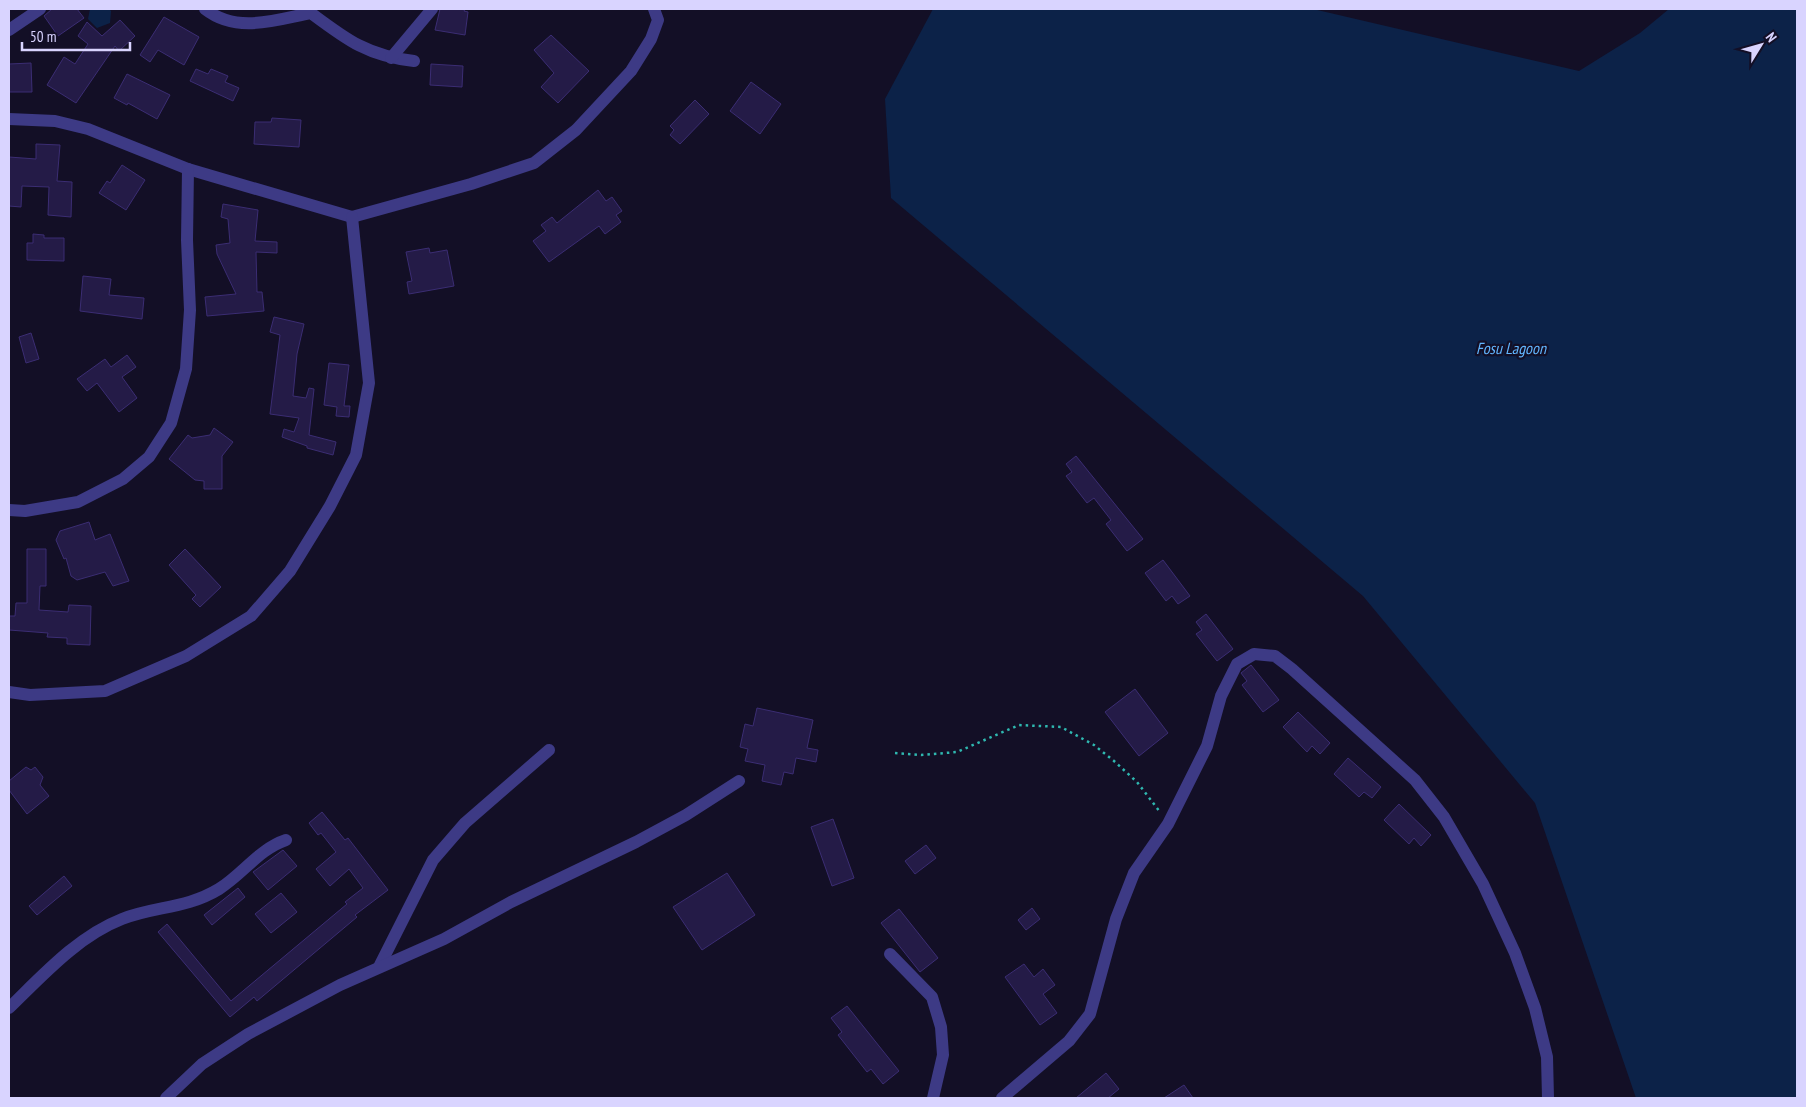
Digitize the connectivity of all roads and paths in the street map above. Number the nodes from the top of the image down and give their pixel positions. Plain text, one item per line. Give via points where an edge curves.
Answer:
1 (40, 9) edge
2 (205, 9) edge
3 (432, 9) edge
4 (654, 9) edge
5 (313, 11) edge
6 (9, 30) edge
7 (392, 58) junction
8 (414, 61) dead end
9 (9, 119) edge
10 (188, 169) junction
11 (352, 217) junction
12 (9, 510) edge
13 (9, 692) edge
14 (549, 750) dead end
15 (895, 753) dead end
16 (739, 781) dead end
17 (1168, 824) junction
18 (286, 840) dead end
19 (890, 954) dead end
20 (380, 965) junction
21 (9, 1008) edge
22 (166, 1098) edge
23 (933, 1098) edge
24 (1002, 1098) edge
25 (1548, 1098) edge

1 - 6 street
2 - 5 street via 231,22 253,25
3 - 7 street
4 - 11 street via 658,20 651,39 631,71 576,130 534,163
5 - 7 street via 363,49
7 - 8 street
9 - 10 street via 55,121 88,128
10 - 11 street
10 - 12 street via 190,310 186,369 171,424 149,457 123,479 78,502 25,511
11 - 13 street via 368,383 361,428 356,455 290,572 251,616 186,656 106,691 30,695
14 - 20 street via 465,823 433,860
15 - 17 path via 957,752 1019,725 1062,727 1094,745 1120,766 1142,788
16 - 20 street via 636,842 511,902 444,939
17 - 24 street via 1134,873 1116,919 1090,1014 1069,1041
17 - 25 street via 1207,746 1221,696 1237,664 1254,654 1275,656 1415,780 1444,817 1483,884 1532,998 1547,1058
18 - 21 street via 271,845 220,888 192,902 137,913 101,928 76,945
19 - 23 street via 932,997 941,1027 943,1055
20 - 22 street via 248,1034 202,1064

